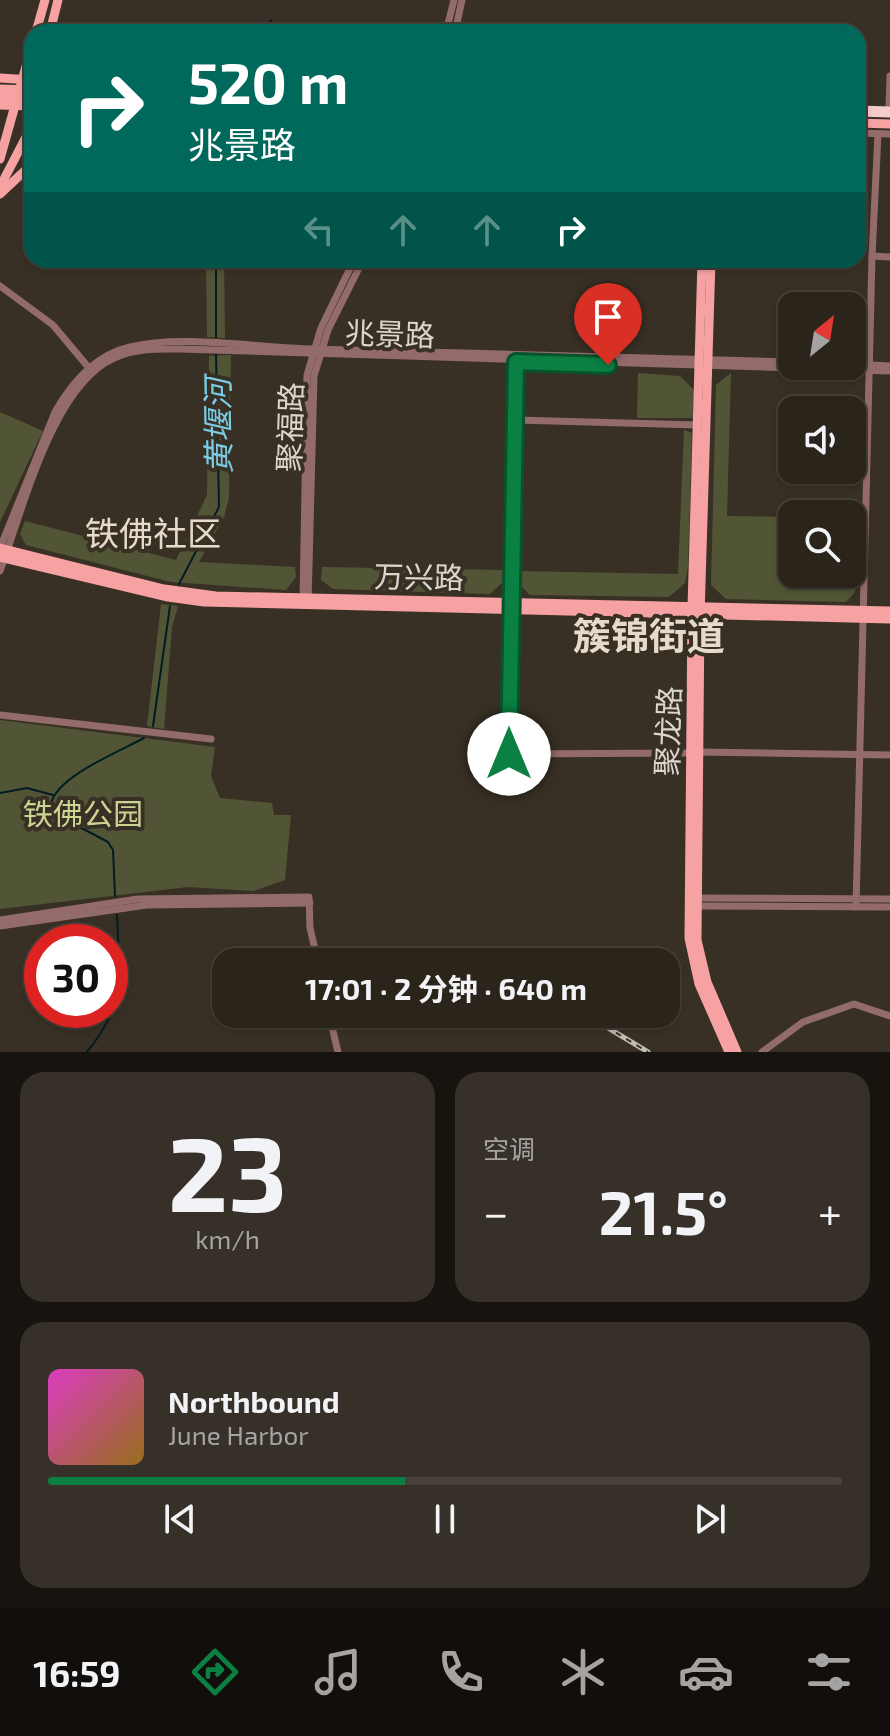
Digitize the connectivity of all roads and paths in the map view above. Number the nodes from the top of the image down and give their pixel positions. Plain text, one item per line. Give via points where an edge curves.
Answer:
1 (45, 0) edge
2 (58, 0) edge
3 (454, 0) edge
4 (462, 0) edge
5 (38, 24) edge
6 (52, 24) edge
7 (448, 24) edge
8 (457, 24) edge
9 (890, 76) edge
10 (0, 78) edge
11 (24, 80) edge
12 (0, 89) edge
13 (24, 89) edge
14 (24, 90) edge
15 (0, 97) edge
16 (24, 98) edge
17 (0, 105) edge
18 (18, 106) junction
19 (24, 106) edge
20 (866, 111) edge
21 (890, 111) edge
22 (866, 114) edge
23 (874, 117) junction
24 (866, 120) edge
25 (890, 124) edge
26 (866, 133) edge
27 (878, 134) junction
28 (890, 134) edge
29 (24, 141) edge
30 (0, 159) edge
31 (24, 172) edge
32 (0, 187) edge
33 (0, 194) edge
34 (872, 256) junction
35 (890, 257) edge
36 (351, 268) edge
37 (359, 268) edge
38 (702, 268) edge
39 (710, 268) edge
40 (0, 286) edge
41 (316, 352) junction
42 (516, 362) junction
43 (778, 362) edge
44 (704, 364) junction
45 (866, 366) edge
46 (870, 367) junction
47 (89, 368) junction
48 (890, 368) edge
49 (515, 420) junction
50 (698, 425) junction
51 (2, 551) edge
52 (0, 571) edge
53 (306, 601) junction
54 (509, 606) junction
55 (696, 611) junction
56 (890, 611) edge
57 (862, 615) junction
58 (890, 619) edge
59 (0, 715) edge
60 (211, 739) dead end
61 (694, 752) junction
62 (890, 755) edge
63 (859, 756) junction
64 (890, 899) edge
65 (692, 902) junction
66 (856, 903) junction
67 (890, 907) edge
68 (0, 923) edge
69 (316, 948) edge
70 (890, 1016) edge
71 (332, 1028) edge
72 (338, 1052) edge
73 (729, 1052) edge
74 (737, 1052) edge
75 (762, 1052) edge

1 - 5 main road
2 - 6 main road
3 - 7 street
4 - 8 street
9 - 21 street
10 - 11 main road
12 - 14 main road, bridge
13 - 18 main road
15 - 16 main road, bridge
17 - 18 main road
18 - 19 main road
18 - 30 main road
20 - 21 street
21 - 23 highway
22 - 23 highway
23 - 24 main road
23 - 25 main road
26 - 27 street
27 - 28 street
27 - 34 street
29 - 32 main road
31 - 33 main road
34 - 35 street
34 - 46 street
36 - 41 street
37 - 41 street, 聚福路
38 - 44 main road, 聚龙路
39 - 44 main road, 聚龙路
40 - 47 street via 53,325
41 - 42 street, 兆景路
41 - 44 street, 兆景路
41 - 47 street, 兆景路 via 150,343 110,354
41 - 51 street, 兆景路 via 147,349 102,365 74,391 60,414
41 - 53 street, 聚福路
42 - 44 street, 兆景路
42 - 49 street
43 - 44 street, 兆景路
44 - 46 street, 兆景路
44 - 50 main road, 聚龙路
44 - 55 main road, 聚龙路
45 - 46 street, 兆景路
46 - 48 street, 兆景路
46 - 57 street
47 - 51 street, 兆景路 via 55,412
49 - 50 street
49 - 54 street
50 - 55 main road, 聚龙路
51 - 52 street
51 - 53 main road, 万兴路 via 164,589
53 - 54 main road, 万兴路
54 - 55 main road, 万兴路
54 - 61 street via 509,754
55 - 57 main road, 万兴路
55 - 61 main road, 聚龙路
56 - 57 main road
57 - 58 main road
57 - 63 street
59 - 60 street
61 - 63 street
61 - 65 main road, 聚龙路
62 - 63 street
63 - 66 street
64 - 66 street
65 - 66 street
65 - 73 main road, 聚龙路 via 689,938 699,984
65 - 74 main road, 聚龙路 via 707,982
66 - 67 street
68 - 69 street via 138,899 310,900
70 - 75 street via 854,1004 803,1022
71 - 72 street

